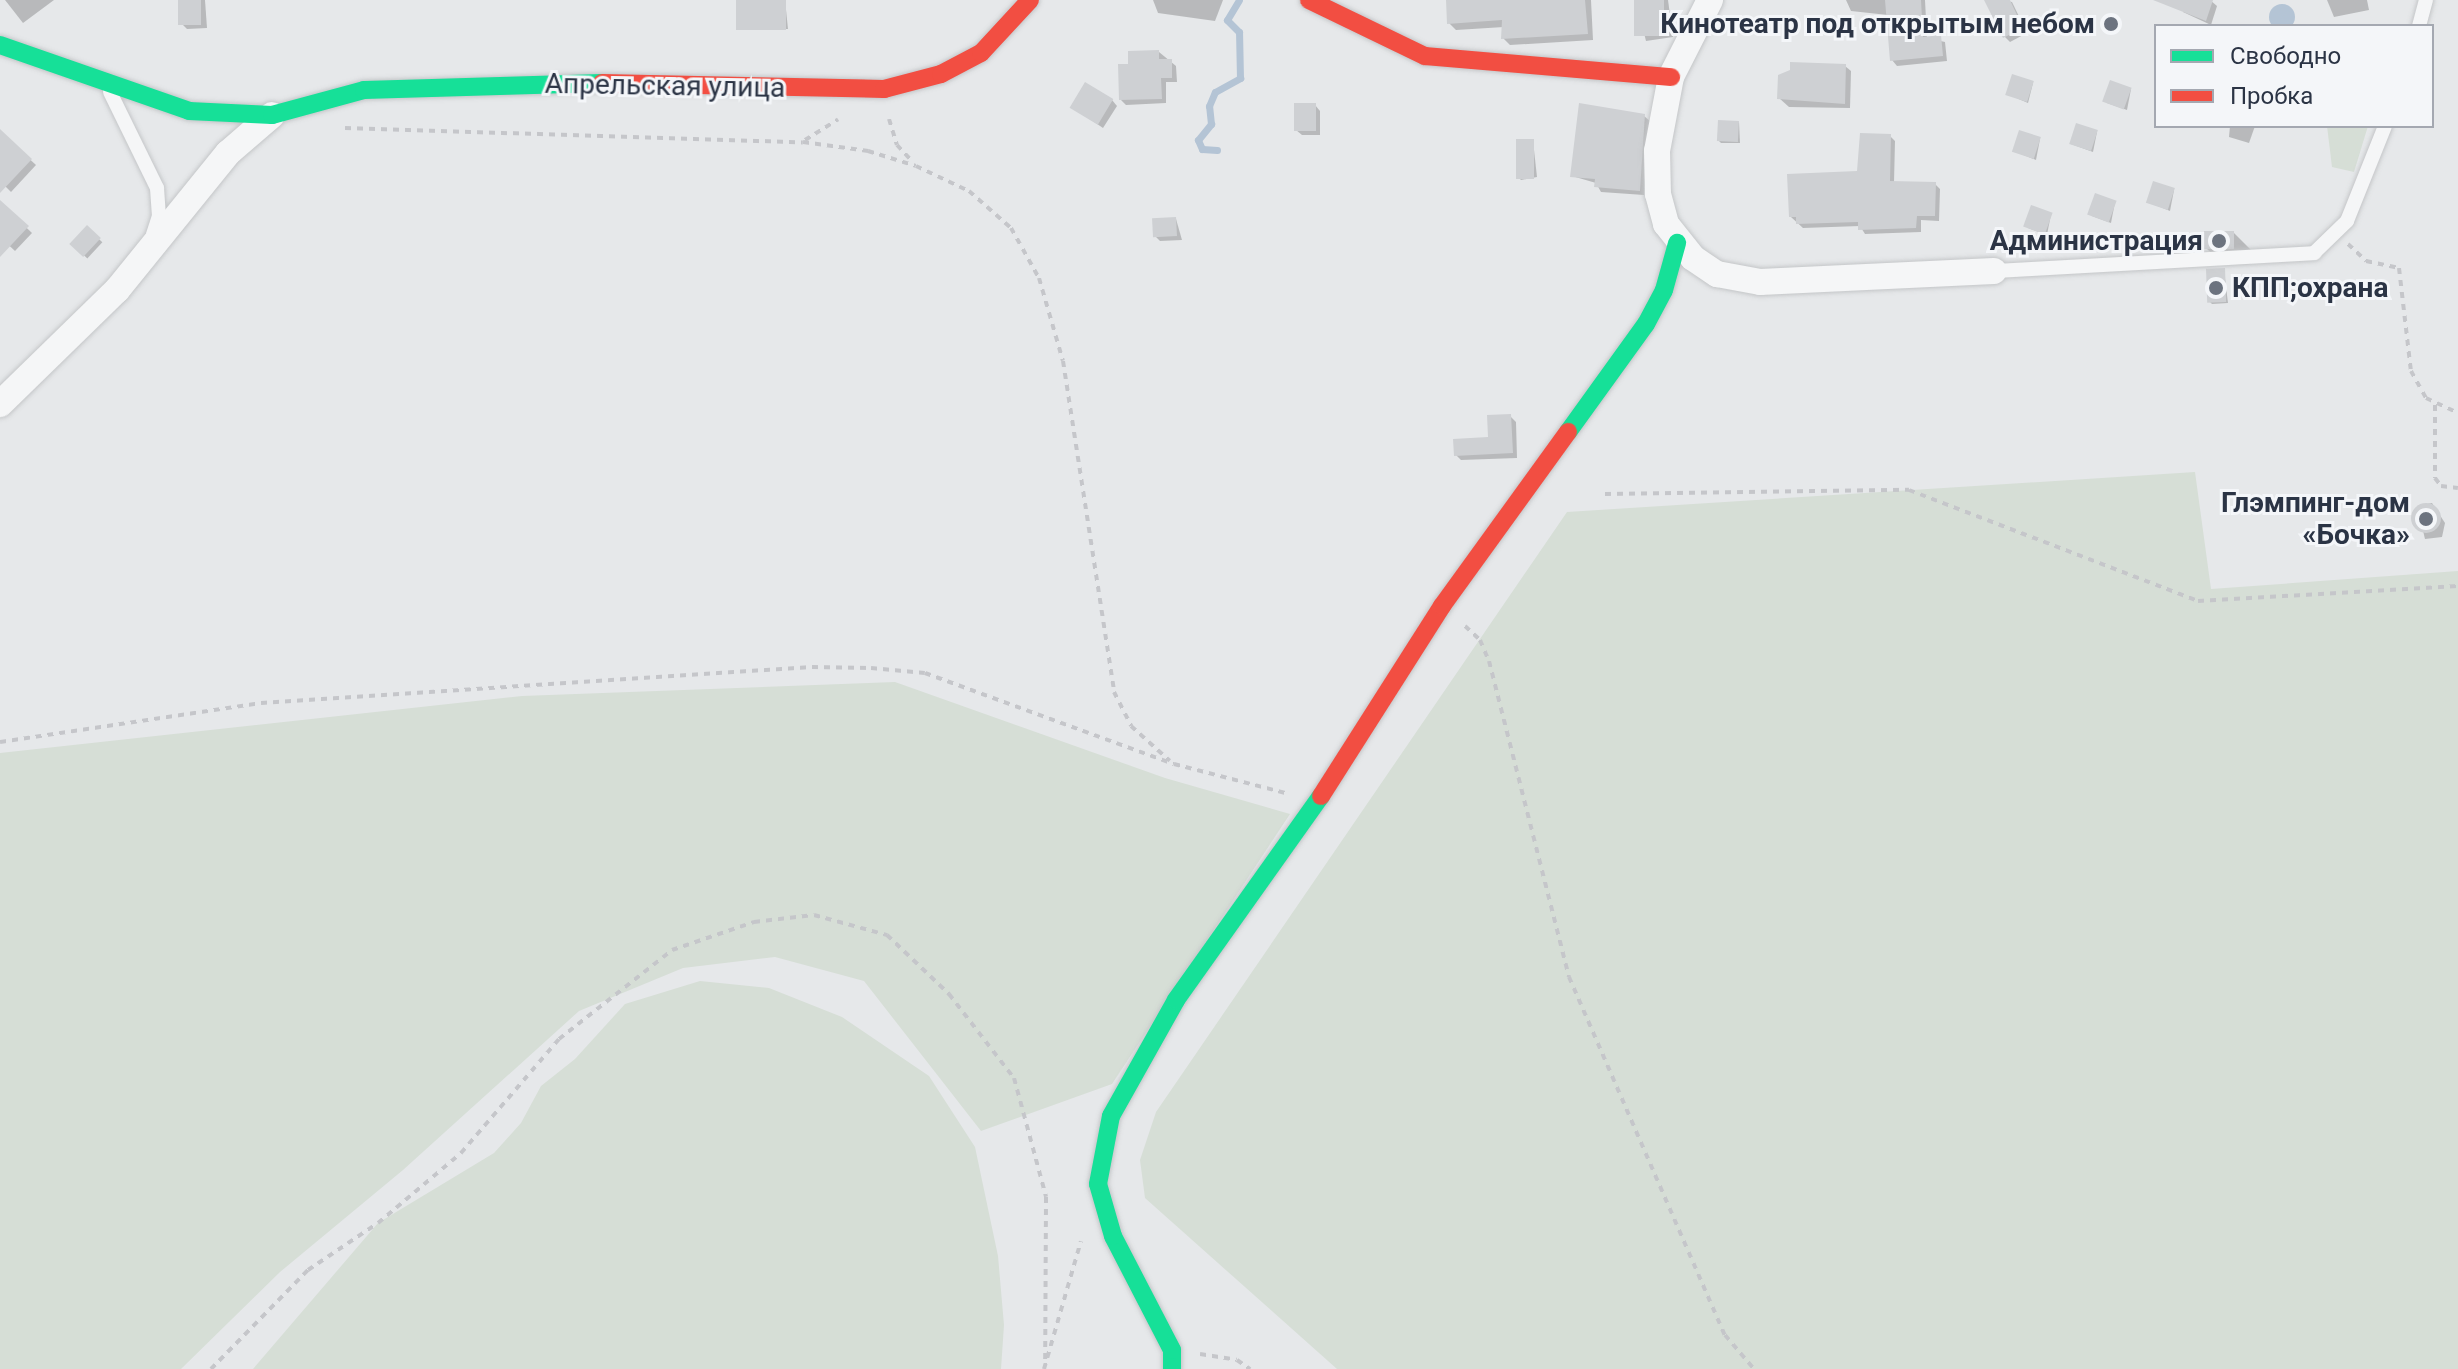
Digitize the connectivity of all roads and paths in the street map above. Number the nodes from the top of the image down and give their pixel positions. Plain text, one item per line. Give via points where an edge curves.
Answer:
1 (1030, 0) edge
2 (1309, 0) edge
3 (1710, 0) edge
4 (2426, 0) edge
5 (2420, 24) edge
6 (0, 45) edge
7 (95, 74) junction
8 (1671, 77) junction
9 (884, 89) junction
10 (272, 115) junction
11 (336, 127) dead end
12 (2384, 128) edge
13 (916, 166) junction
14 (2341, 231) junction
15 (1677, 243) junction
16 (142, 261) junction
17 (1994, 271) joint
18 (0, 404) edge
19 (2435, 405) junction
20 (2458, 413) edge
21 (2458, 488) edge
22 (1605, 494) dead end
23 (2458, 586) edge
24 (1442, 606) junction
25 (0, 742) edge
26 (1174, 764) junction
27 (1318, 800) junction
28 (1085, 1229) dead end
29 (1172, 1360) edge
30 (1045, 1367) edge
31 (211, 1369) edge
32 (1250, 1369) edge
33 (1754, 1369) edge

1 - 9 street, Апрельская улица via 993,44 972,58 941,74
2 - 8 street via 1425,56
3 - 8 street
4 - 5 lane
6 - 7 street, Апрельская улица
7 - 10 street, Апрельская улица via 189,111
7 - 16 lane via 125,115 157,188 159,216
8 - 15 street via 1656,167 1660,208
9 - 10 street, Апрельская улица via 549,82 398,88 364,90
9 - 13 path via 893,136
10 - 16 street, Апрельская улица via 228,153
11 - 13 path via 436,134 756,137 868,151
12 - 14 lane
13 - 26 path via 969,191 994,211 1026,249 1039,278 1063,361 1114,692 1137,734
14 - 17 lane via 2323,248 2302,256
14 - 19 path via 2358,257 2399,268 2411,371
15 - 17 street via 1706,269 1760,282
15 - 24 street via 1664,290 1646,324
16 - 18 street, Апрельская улица
19 - 20 path
19 - 21 path via 2435,478 2441,486
22 - 23 path via 1909,490 2198,601
24 - 27 street
24 - 33 path via 1480,640 1489,661 1569,977 1725,1335
25 - 26 path via 261,703 812,667 871,668 925,673
26 - 27 path
27 - 29 street via 1176,1000 1111,1116 1098,1184 1113,1236
28 - 30 path
29 - 32 path via 1237,1360
30 - 31 path via 1046,1197 1014,1078 949,994 887,935 814,915 754,922 672,950 559,1039 461,1153 378,1223 308,1270

